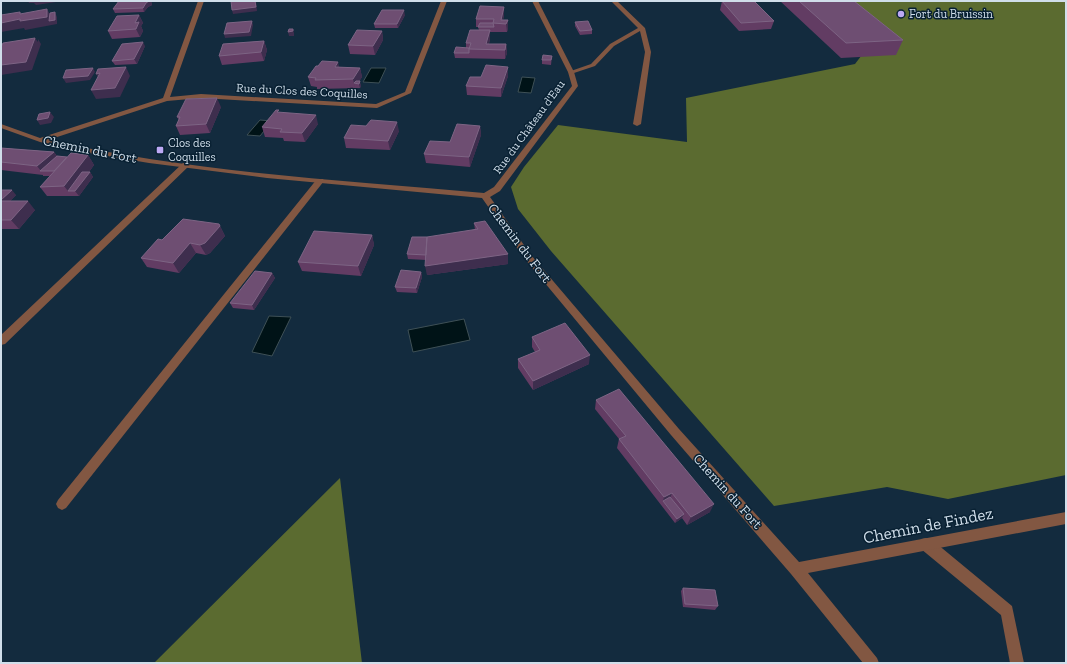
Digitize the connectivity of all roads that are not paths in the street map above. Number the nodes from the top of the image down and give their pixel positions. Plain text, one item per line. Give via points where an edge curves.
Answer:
1 (201, 1) edge
2 (444, 1) edge
3 (535, 1) edge
4 (614, 1) edge
5 (642, 28) junction
6 (572, 72) junction
7 (166, 99) junction
8 (637, 124) dead end
9 (1, 126) edge
10 (40, 140) junction
11 (186, 166) junction
12 (320, 181) junction
13 (485, 196) junction
14 (1, 341) edge
15 (62, 504) dead end
16 (1066, 518) edge
17 (926, 544) junction
18 (796, 569) junction
19 (872, 663) edge
20 (1017, 663) edge

1 - 7 street
2 - 7 street, Rue du Clos des Coquilles via 408,93 377,106 201,96
3 - 6 street, Rue du Château d'Eau
4 - 5 street
5 - 6 street via 612,44 593,65
5 - 8 street via 648,52
6 - 13 street, Rue du Château d'Eau via 575,86 496,189
7 - 10 street, Rue du Clos des Coquilles
9 - 10 street, Chemin du Fort
10 - 11 street, Chemin du Fort via 89,151
11 - 12 street, Chemin du Fort
11 - 14 street
12 - 13 street, Chemin du Fort
12 - 15 street
13 - 18 street, Chemin du Fort via 533,263 675,432
16 - 17 street, Chemin de Findez
17 - 18 street, Chemin de Findez
17 - 20 street via 1006,611
18 - 19 street, Chemin du Fort

